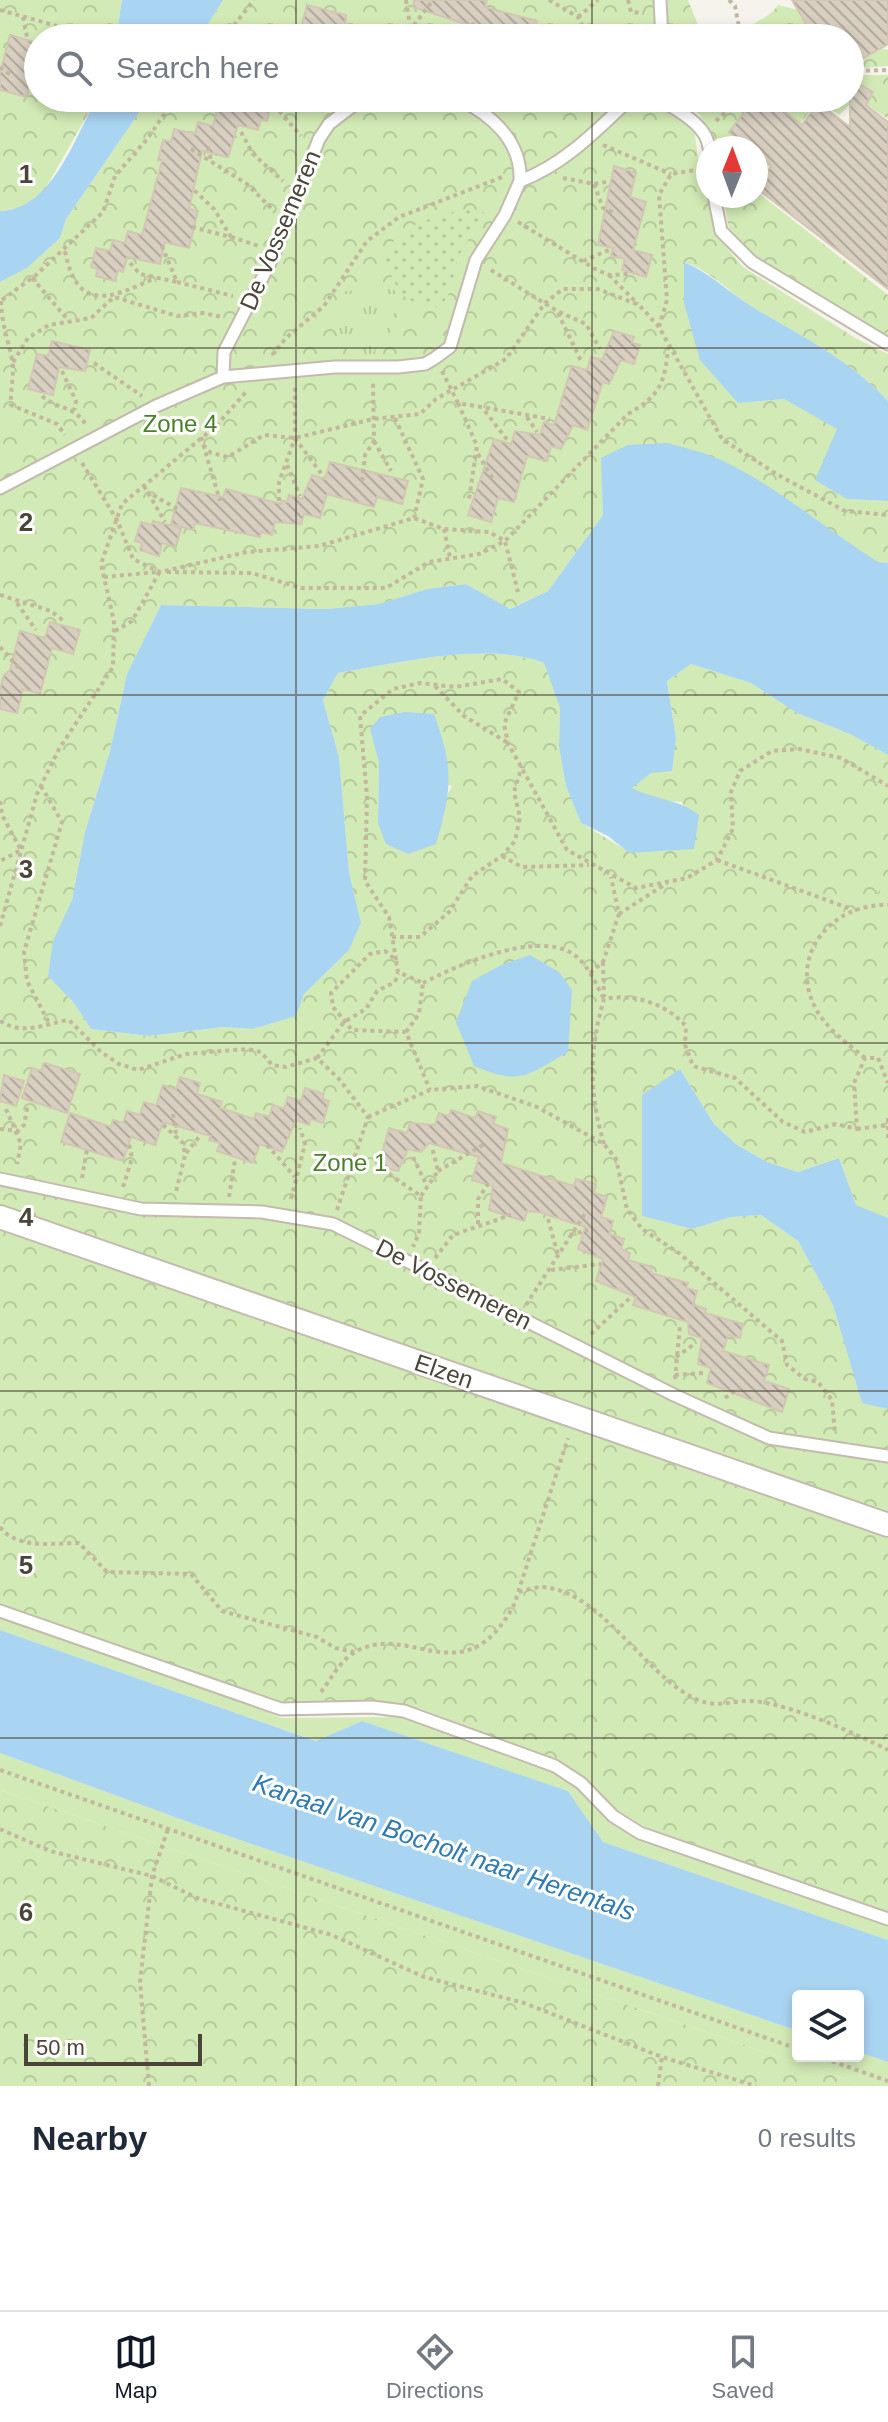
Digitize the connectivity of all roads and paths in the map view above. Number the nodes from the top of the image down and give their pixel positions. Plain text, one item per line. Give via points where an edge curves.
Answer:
1 (254, 0) edge
2 (406, 0) edge
3 (433, 0) edge
4 (549, 0) edge
5 (598, 0) edge
6 (660, 0) edge
7 (729, 0) edge
8 (0, 10) edge
9 (23, 17) junction
10 (578, 17) junction
11 (24, 24) edge
12 (49, 24) edge
13 (235, 24) edge
14 (410, 24) edge
15 (413, 24) edge
16 (582, 24) edge
17 (661, 24) edge
18 (738, 24) edge
19 (0, 67) edge
20 (888, 70) edge
21 (864, 71) edge
22 (11, 75) dead end
23 (166, 112) edge
24 (281, 112) edge
25 (345, 112) edge
26 (481, 112) edge
27 (496, 112) edge
28 (616, 112) edge
29 (679, 112) edge
30 (724, 112) edge
31 (494, 120) junction
32 (241, 132) dead end
33 (702, 133) junction
34 (703, 136) edge
35 (587, 138) junction
36 (208, 147) dead end
37 (191, 149) dead end
38 (315, 149) junction
39 (211, 160) junction
40 (696, 170) edge
41 (541, 173) junction
42 (671, 174) junction
43 (521, 175) junction
44 (606, 182) dead end
45 (594, 184) junction
46 (193, 189) dead end
47 (296, 192) junction
48 (716, 208) edge
49 (615, 213) dead end
50 (505, 215) junction
51 (286, 222) junction
52 (192, 227) dead end
53 (231, 237) junction
54 (161, 244) dead end
55 (65, 250) junction
56 (609, 250) dead end
57 (275, 251) junction
58 (476, 260) junction
59 (583, 261) junction
60 (130, 263) dead end
61 (628, 274) dead end
62 (609, 275) junction
63 (32, 278) junction
64 (155, 278) junction
65 (177, 282) junction
66 (114, 297) junction
67 (1, 301) edge
68 (250, 302) junction
69 (545, 303) junction
70 (639, 305) junction
71 (557, 311) junction
72 (69, 321) junction
73 (240, 321) junction
74 (659, 327) junction
75 (888, 344) edge
76 (668, 346) junction
77 (600, 349) dead end
78 (435, 358) junction
79 (13, 362) junction
80 (94, 363) dead end
81 (582, 363) dead end
82 (373, 367) junction
83 (62, 371) dead end
84 (293, 373) junction
85 (257, 375) junction
86 (223, 377) junction
87 (452, 392) junction
88 (42, 396) dead end
89 (458, 403) junction
90 (156, 406) junction
91 (483, 409) junction
92 (74, 410) junction
93 (527, 417) junction
94 (395, 418) junction
95 (373, 419) junction
96 (550, 419) dead end
97 (537, 432) dead end
98 (201, 437) junction
99 (94, 438) junction
100 (295, 438) junction
101 (374, 441) junction
102 (508, 441) dead end
103 (203, 445) junction
104 (74, 450) junction
105 (478, 454) junction
106 (287, 465) junction
107 (391, 471) dead end
108 (323, 476) dead end
109 (493, 479) dead end
110 (362, 481) dead end
111 (144, 486) junction
112 (0, 488) edge
113 (151, 494) junction
114 (300, 496) dead end
115 (469, 499) dead end
116 (220, 501) dead end
117 (279, 501) dead end
118 (177, 509) dead end
119 (888, 515) edge
120 (414, 518) junction
121 (117, 520) junction
122 (165, 522) dead end
123 (444, 529) junction
124 (505, 541) junction
125 (451, 559) junction
126 (160, 572) junction
127 (104, 577) junction
128 (518, 592) dead end
129 (0, 595) edge
130 (17, 603) junction
131 (65, 622) dead end
132 (36, 630) dead end
133 (114, 631) junction
134 (0, 647) edge
135 (19, 668) dead end
136 (434, 685) junction
137 (508, 743) junction
138 (522, 766) junction
139 (41, 786) junction
140 (888, 786) edge
141 (0, 801) edge
142 (21, 850) junction
143 (502, 856) junction
144 (717, 860) junction
145 (0, 861) edge
146 (590, 865) junction
147 (611, 877) junction
148 (668, 882) junction
149 (888, 905) edge
150 (851, 909) junction
151 (619, 914) junction
152 (0, 926) edge
153 (392, 937) junction
154 (396, 960) junction
155 (603, 962) junction
156 (398, 972) junction
157 (590, 973) junction
158 (423, 983) junction
159 (604, 999) junction
160 (0, 1021) edge
161 (344, 1022) junction
162 (49, 1023) junction
163 (406, 1032) junction
164 (317, 1058) junction
165 (865, 1058) junction
166 (888, 1083) edge
167 (430, 1090) junction
168 (28, 1104) dead end
169 (6, 1109) dead end
170 (173, 1114) dead end
171 (368, 1117) junction
172 (888, 1118) edge
173 (163, 1125) dead end
174 (886, 1125) junction
175 (300, 1128) dead end
176 (0, 1129) edge
177 (857, 1129) junction
178 (18, 1131) junction
179 (176, 1134) junction
180 (199, 1137) dead end
181 (888, 1140) edge
182 (129, 1144) dead end
183 (604, 1144) junction
184 (267, 1145) dead end
185 (483, 1145) dead end
186 (432, 1147) dead end
187 (87, 1149) dead end
188 (185, 1155) junction
189 (413, 1157) dead end
190 (235, 1160) dead end
191 (438, 1171) junction
192 (389, 1174) dead end
193 (295, 1177) junction
194 (0, 1179) edge
195 (13, 1182) junction
196 (488, 1184) dead end
197 (427, 1186) junction
198 (78, 1196) junction
199 (421, 1196) junction
200 (118, 1204) junction
201 (172, 1210) junction
202 (227, 1211) junction
203 (586, 1212) dead end
204 (511, 1215) dead end
205 (0, 1217) edge
206 (287, 1217) junction
207 (548, 1219) dead end
208 (333, 1224) junction
209 (478, 1224) junction
210 (588, 1230) dead end
211 (570, 1235) junction
212 (558, 1258) junction
213 (408, 1260) junction
214 (601, 1264) dead end
215 (425, 1269) junction
216 (551, 1270) junction
217 (631, 1297) dead end
218 (518, 1317) junction
219 (680, 1326) dead end
220 (693, 1345) dead end
221 (580, 1349) junction
222 (676, 1357) junction
223 (704, 1373) dead end
224 (675, 1375) junction
225 (674, 1395) junction
226 (576, 1417) junction
227 (837, 1446) junction
228 (888, 1456) edge
229 (888, 1525) edge
230 (0, 1527) edge
231 (519, 1592) junction
232 (0, 1611) edge
233 (354, 1652) junction
234 (302, 1710) junction
235 (888, 1750) edge
236 (0, 1770) edge
237 (0, 1829) edge
238 (168, 1829) junction
239 (152, 1876) junction
240 (888, 1919) edge
241 (792, 2047) edge
242 (662, 2057) junction
243 (834, 2062) edge
244 (888, 2081) edge
245 (149, 2086) edge
246 (658, 2086) edge
247 (756, 2086) edge

1 - 13 path
2 - 14 path
3 - 15 path
4 - 10 path
5 - 10 path
6 - 17 lane
7 - 18 path
8 - 9 path
9 - 11 path
9 - 12 path
10 - 16 path
19 - 22 path
20 - 21 path
23 - 55 path via 115,176 103,212
24 - 38 path
25 - 38 lane, De Vossemeren via 329,124
26 - 31 lane
27 - 31 path
28 - 35 lane
29 - 33 lane
30 - 33 path
31 - 43 lane via 514,149
32 - 47 path via 253,154
33 - 34 lane
35 - 41 lane
35 - 42 path
36 - 39 path
37 - 39 path
38 - 47 lane, De Vossemeren
39 - 51 path via 247,184
40 - 42 path
41 - 43 lane
41 - 45 path
42 - 74 path via 659,195 667,300
43 - 50 lane
43 - 85 path via 399,217 367,241 324,306 287,337
44 - 45 path
45 - 49 path via 603,208
46 - 53 path via 214,209
47 - 51 lane, De Vossemeren
48 - 75 lane via 721,231 752,262
50 - 58 lane
50 - 59 path
51 - 57 lane, De Vossemeren
52 - 53 path
53 - 57 path
54 - 65 path
55 - 63 path
55 - 66 path via 69,271 84,291
56 - 59 path
57 - 68 lane, De Vossemeren
58 - 69 path
58 - 78 lane via 450,347
59 - 62 path
60 - 64 path via 140,274
61 - 62 path
62 - 70 path
63 - 67 path
63 - 72 path
64 - 65 path
64 - 66 path
65 - 68 path
66 - 72 path via 91,318
66 - 73 path via 177,316 203,313
67 - 79 path via 2,331
68 - 73 lane, De Vossemeren
69 - 70 path via 563,289 598,289
69 - 71 path
69 - 87 path via 506,359
70 - 74 path
71 - 77 path via 586,324
71 - 81 path
72 - 79 path via 28,338
73 - 86 lane, De Vossemeren via 224,352
74 - 76 path
76 - 119 path via 722,439 845,511
76 - 124 path via 666,369 653,400 628,414
78 - 82 lane via 425,364
78 - 87 path
79 - 104 path via 11,405 57,424
80 - 90 path
82 - 84 lane
82 - 95 path
83 - 92 path via 76,401
84 - 85 lane
84 - 100 path
85 - 86 lane
85 - 98 path via 238,404
86 - 90 lane
87 - 89 path
87 - 94 path via 420,414
88 - 92 path
89 - 91 path
89 - 105 path
90 - 99 lane
91 - 93 path
91 - 102 path
92 - 99 path
93 - 96 path
93 - 97 path
94 - 95 path
94 - 120 path via 423,479
95 - 100 path
95 - 101 path
98 - 103 path
98 - 111 path
99 - 104 lane
100 - 103 path via 264,435 228,457
100 - 106 path
100 - 108 path
101 - 107 path
101 - 110 path via 365,455
103 - 116 path
104 - 112 lane
104 - 121 path
105 - 109 path
105 - 115 path
106 - 114 path
106 - 117 path via 279,482
111 - 113 path
111 - 121 path via 122,504
113 - 118 path
113 - 122 path
120 - 123 path
120 - 126 path via 319,546 247,552
121 - 126 path via 133,559
121 - 127 path via 101,564
123 - 124 path via 489,532
123 - 125 path
124 - 125 path via 479,554
124 - 128 path
125 - 126 path via 429,562 386,588 301,588 252,573
126 - 127 path
126 - 133 path via 132,621
127 - 133 path
129 - 130 path
130 - 131 path via 51,611
130 - 132 path
133 - 139 path via 113,667
134 - 135 path
136 - 137 path via 464,716
136 - 137 path via 502,679 519,692 504,724
136 - 153 path via 393,689 360,716 367,797 365,881 389,917
137 - 138 path
138 - 143 path via 514,792 518,829
138 - 146 path via 567,850
139 - 142 path
139 - 162 path via 62,822 24,952 27,981
140 - 144 path via 841,758 799,749 772,751 740,771 731,792 733,829
141 - 142 path
142 - 145 path
142 - 152 path
143 - 146 path via 522,867
143 - 153 path via 472,876 449,912 420,937
144 - 148 path via 687,878
144 - 150 path
146 - 147 path
147 - 148 path via 636,888
147 - 151 path
148 - 151 path
149 - 150 path
150 - 165 path via 826,927 810,953 807,980 816,1009
151 - 155 path
153 - 154 path
154 - 156 path
154 - 161 path via 385,951 370,954 340,980 331,993
155 - 157 path
155 - 159 path
156 - 158 path
156 - 161 path via 395,982 377,991 366,1009
157 - 158 path via 569,952 511,950
157 - 159 path
158 - 163 path via 419,1014
159 - 177 path via 626,995 673,1012 686,1026 685,1045 693,1066 735,1078 783,1122 805,1132 836,1124
159 - 183 path via 592,1064 593,1108
160 - 162 path via 31,1030
161 - 163 path via 369,1034
161 - 164 path
162 - 164 path via 69,1020 101,1052 138,1070 186,1054 247,1049 261,1052 272,1065 286,1067
163 - 167 path
164 - 171 path
165 - 166 path via 878,1058
165 - 177 path via 854,1083
167 - 171 path
167 - 183 path via 477,1086 537,1107
168 - 178 path
169 - 178 path
170 - 179 path
171 - 208 path
172 - 174 path
173 - 179 path
174 - 177 path
174 - 181 path
175 - 193 path via 305,1144
176 - 178 path
178 - 195 path via 21,1144
179 - 188 path
180 - 188 path
182 - 200 path via 132,1158
183 - 227 path via 616,1159 627,1209 642,1229 679,1253 782,1341 787,1365 818,1382 832,1400
184 - 193 path
185 - 191 path
186 - 191 path
187 - 198 path
188 - 201 path
189 - 197 path
190 - 202 path
191 - 197 path
192 - 199 path
193 - 206 path
194 - 195 lane, De Vossemeren
195 - 198 lane, De Vossemeren
196 - 209 path via 478,1199
197 - 199 path
198 - 200 lane, De Vossemeren
199 - 213 path via 419,1233
200 - 201 lane, De Vossemeren
201 - 202 lane, De Vossemeren
202 - 206 lane, De Vossemeren
203 - 211 path
204 - 209 path
205 - 226 street, Elzen
206 - 208 lane, De Vossemeren
207 - 212 path
208 - 213 lane, De Vossemeren
209 - 215 path via 453,1235
210 - 211 path
211 - 212 path
212 - 216 path
213 - 215 lane, De Vossemeren
214 - 216 path
215 - 218 lane, De Vossemeren
216 - 218 path
217 - 221 path
218 - 221 lane, De Vossemeren
219 - 222 path
220 - 222 path
221 - 225 lane, De Vossemeren
222 - 224 path
223 - 224 path
224 - 225 path
225 - 227 lane, De Vossemeren via 769,1438
226 - 229 street, Elzen
226 - 231 path
227 - 228 lane, De Vossemeren
230 - 233 path via 26,1543 79,1543 107,1572 191,1574 222,1611
231 - 233 path via 505,1623 487,1641 465,1650 446,1654 376,1644
231 - 235 path via 543,1587 570,1595 704,1705 760,1702
232 - 234 lane via 281,1709
233 - 234 path
234 - 240 lane via 404,1711 555,1766 640,1833
236 - 238 path
237 - 239 path via 50,1851
238 - 239 path
238 - 241 path
239 - 242 path via 197,1898 332,1935 424,1977 524,2003
239 - 245 path via 140,1982
242 - 246 path
242 - 247 path
243 - 244 path

